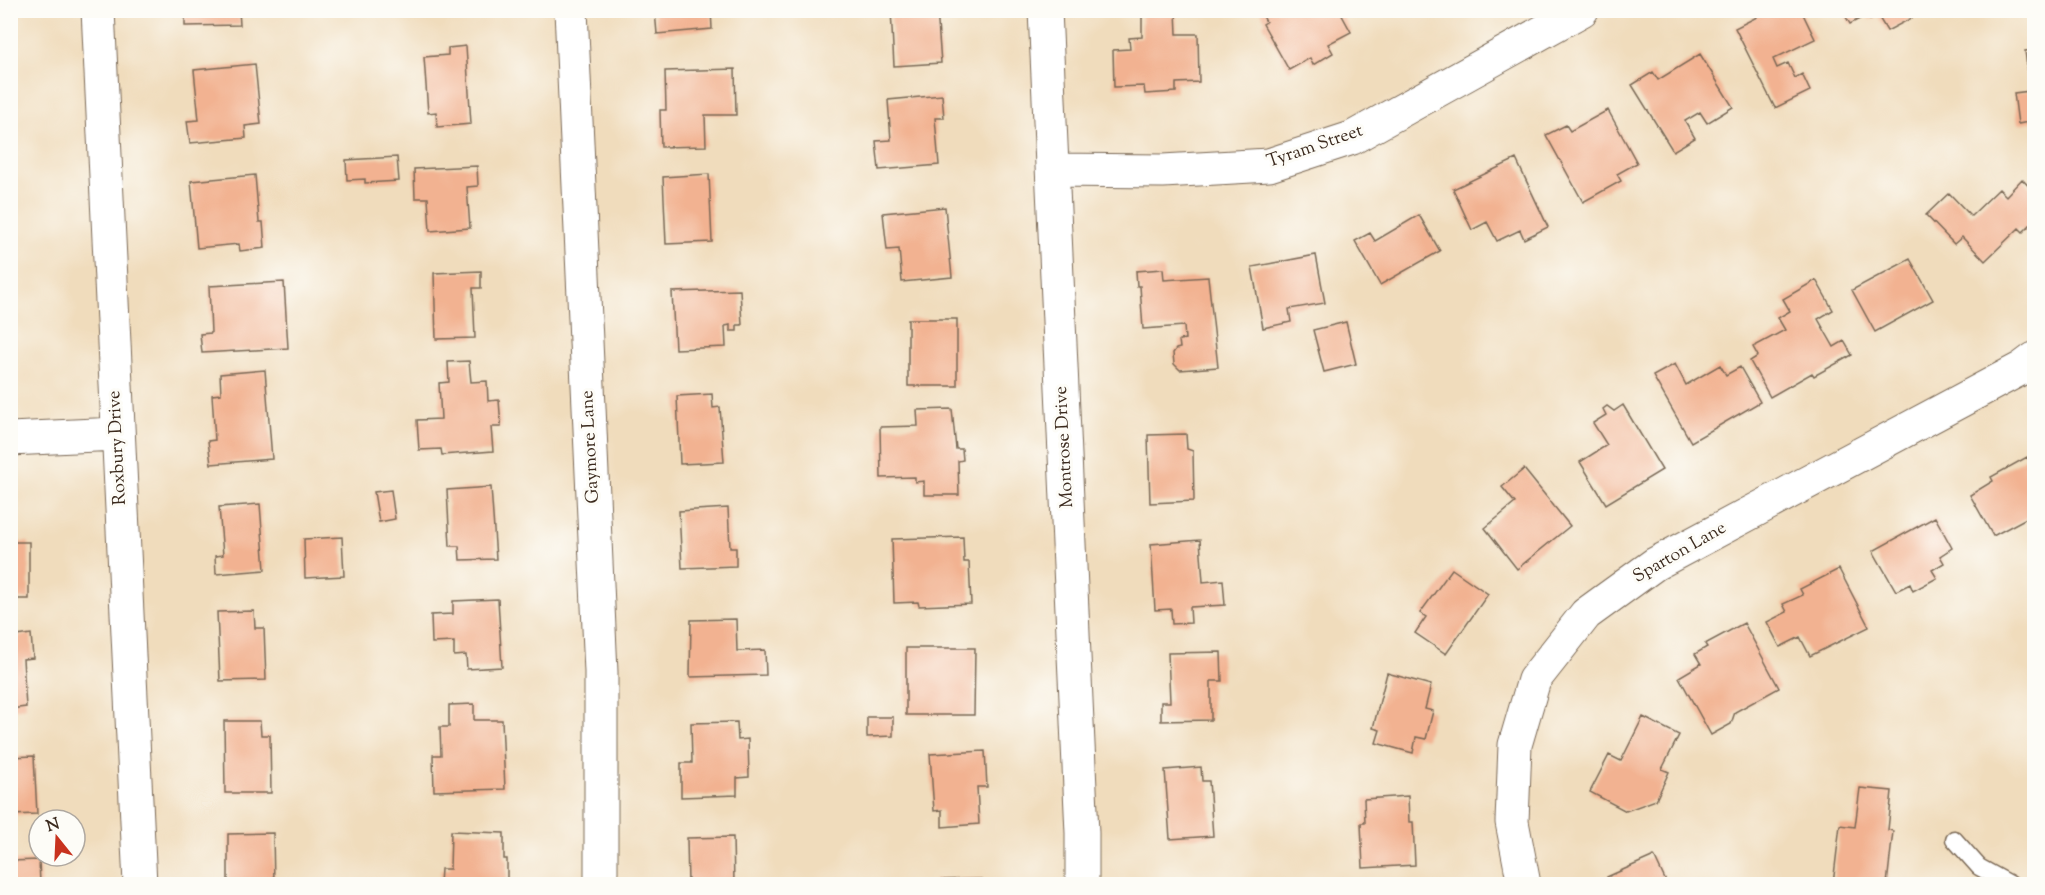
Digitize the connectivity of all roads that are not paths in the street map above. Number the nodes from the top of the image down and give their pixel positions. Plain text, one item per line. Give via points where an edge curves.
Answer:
1 (98, 10) edge
2 (571, 10) edge
3 (1046, 10) edge
4 (1582, 10) edge
5 (1053, 170) junction
6 (2034, 359) edge
7 (117, 434) junction
8 (10, 439) edge
9 (1954, 839) dead end
10 (140, 885) edge
11 (602, 885) edge
12 (1082, 885) edge
13 (1524, 885) edge
14 (2010, 885) edge

1 - 7 street, Roxbury Drive
2 - 11 street, Gaymore Lane via 601,672
3 - 5 street, Montrose Drive
4 - 5 street, Tyram Street via 1352,138 1269,165 1163,171
5 - 12 street, Montrose Drive
6 - 13 street, Sparton Lane via 1655,564 1586,614 1534,680 1515,745 1512,822
7 - 8 street
7 - 10 street, Roxbury Drive
9 - 14 lane via 1979,867

